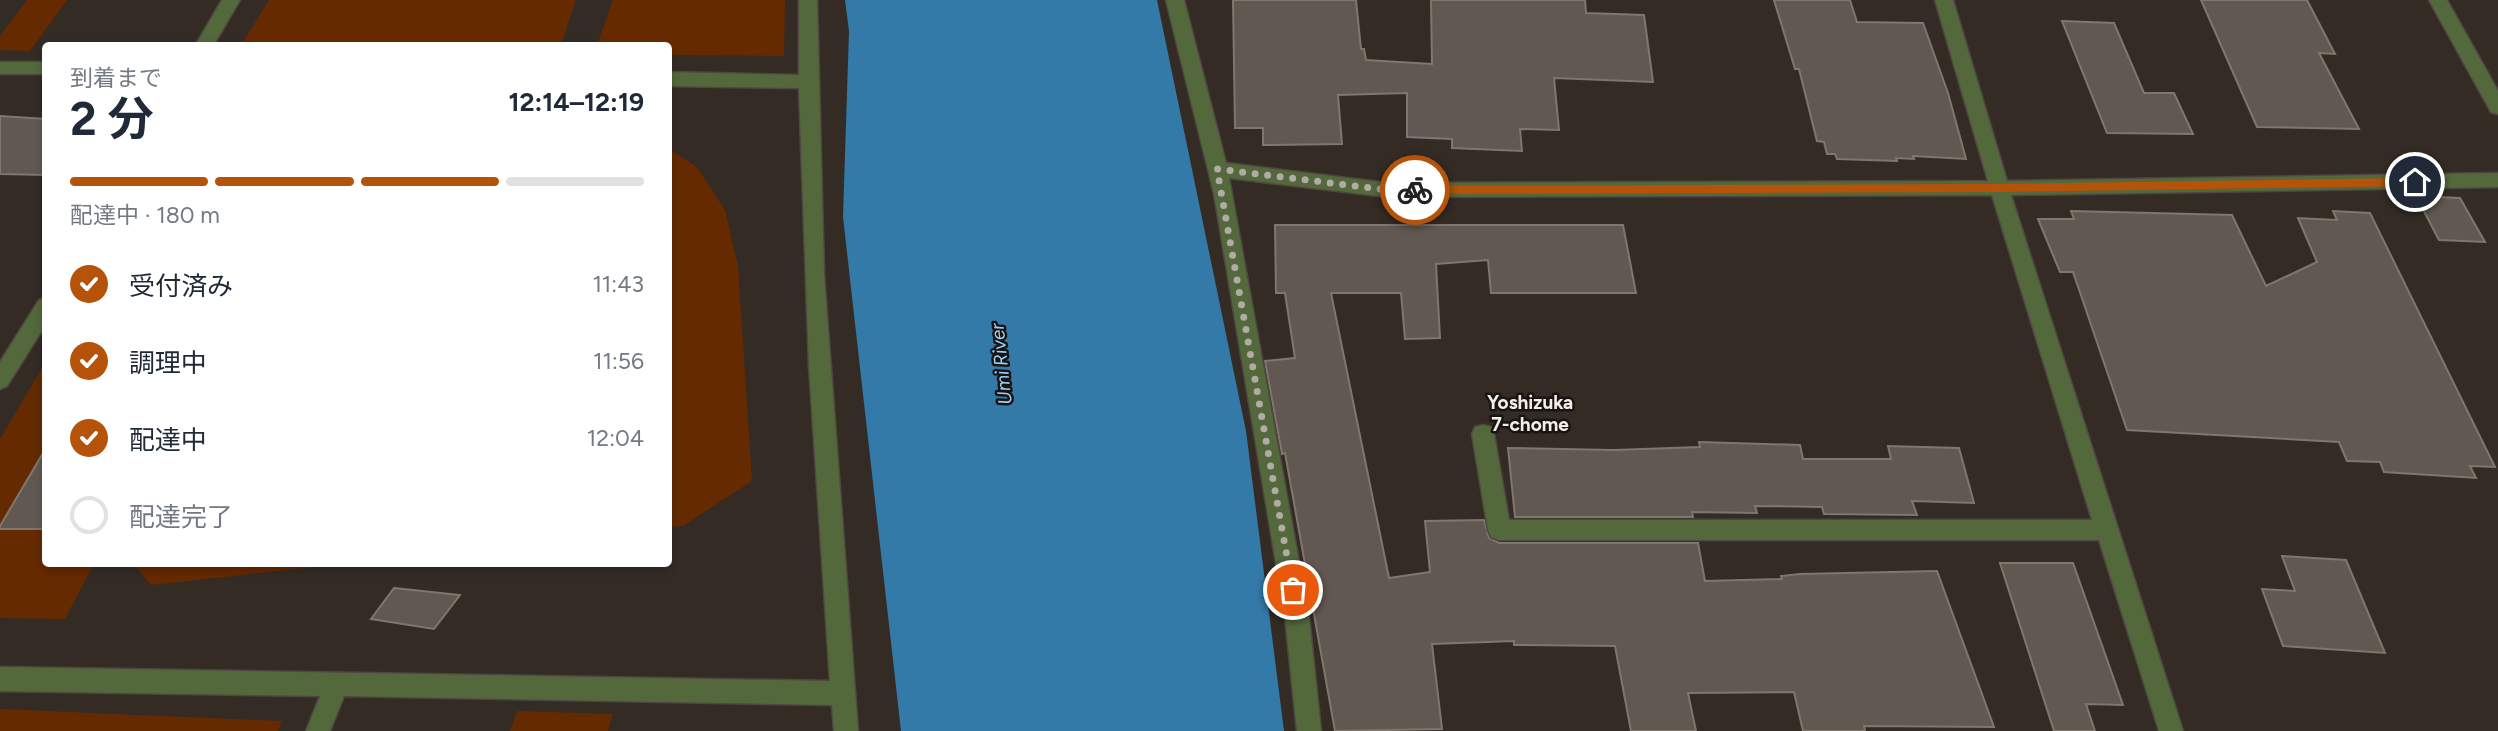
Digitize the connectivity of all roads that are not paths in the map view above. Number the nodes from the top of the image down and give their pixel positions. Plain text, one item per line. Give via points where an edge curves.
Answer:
1 (231, 0) edge
2 (808, 0) edge
3 (1175, 0) edge
4 (1944, 0) edge
5 (2438, 0) edge
6 (206, 42) edge
7 (0, 68) edge
8 (42, 68) edge
9 (672, 79) edge
10 (807, 82) junction
11 (2498, 107) edge
12 (1217, 169) junction
13 (2498, 180) edge
14 (1999, 188) junction
15 (42, 312) edge
16 (0, 380) edge
17 (1483, 434) dead end
18 (2105, 530) junction
19 (0, 679) edge
20 (336, 687) junction
21 (844, 693) junction
22 (318, 731) edge
23 (846, 731) edge
24 (1309, 731) edge
25 (2171, 731) edge

1 - 6 street
2 - 10 street
3 - 12 street
4 - 14 street
5 - 11 street
7 - 8 street
9 - 10 street
10 - 21 street via 818,333
12 - 14 street via 1388,190
12 - 24 street via 1297,617
13 - 14 street
14 - 18 street
15 - 16 street
17 - 18 street via 1499,530
18 - 25 street
19 - 20 street
20 - 21 street
20 - 22 street
21 - 23 street

